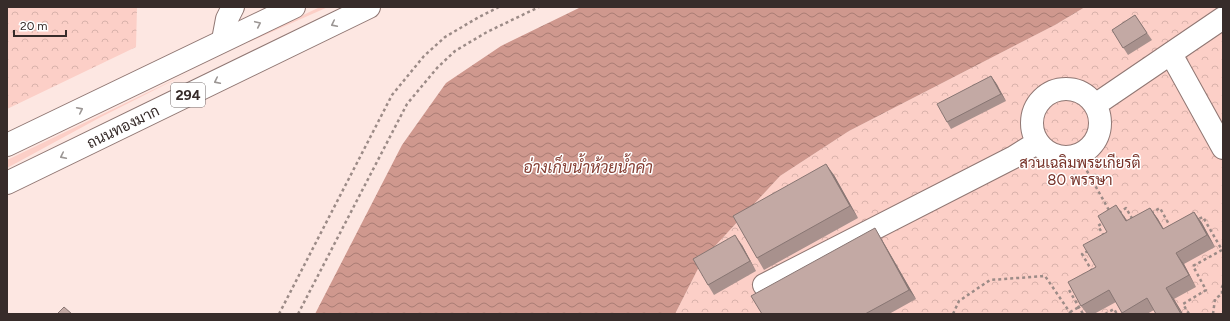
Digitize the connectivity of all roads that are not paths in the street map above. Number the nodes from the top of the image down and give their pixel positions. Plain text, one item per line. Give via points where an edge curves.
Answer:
1 (233, 7) edge
2 (294, 7) edge
3 (369, 7) edge
4 (1223, 18) edge
5 (223, 40) junction
6 (1171, 54) junction
7 (1095, 105) junction
8 (1038, 142) junction
9 (7, 145) edge
10 (1223, 148) edge
11 (7, 183) edge
12 (764, 285) dead end

1 - 5 main road via 227,19
5 -> 2 main road, 294
3 -> 11 main road, ถนนทองมาก / 294
4 - 6 main road
9 -> 5 main road, 294
6 - 7 main road
6 - 10 main road
7 - 8 main road via 1100,127 1090,148 1078,155 1057,156 1046,151
7 - 8 main road via 1087,96 1076,90 1064,89 1042,98 1035,108 1032,120
8 - 12 main road via 1014,157

